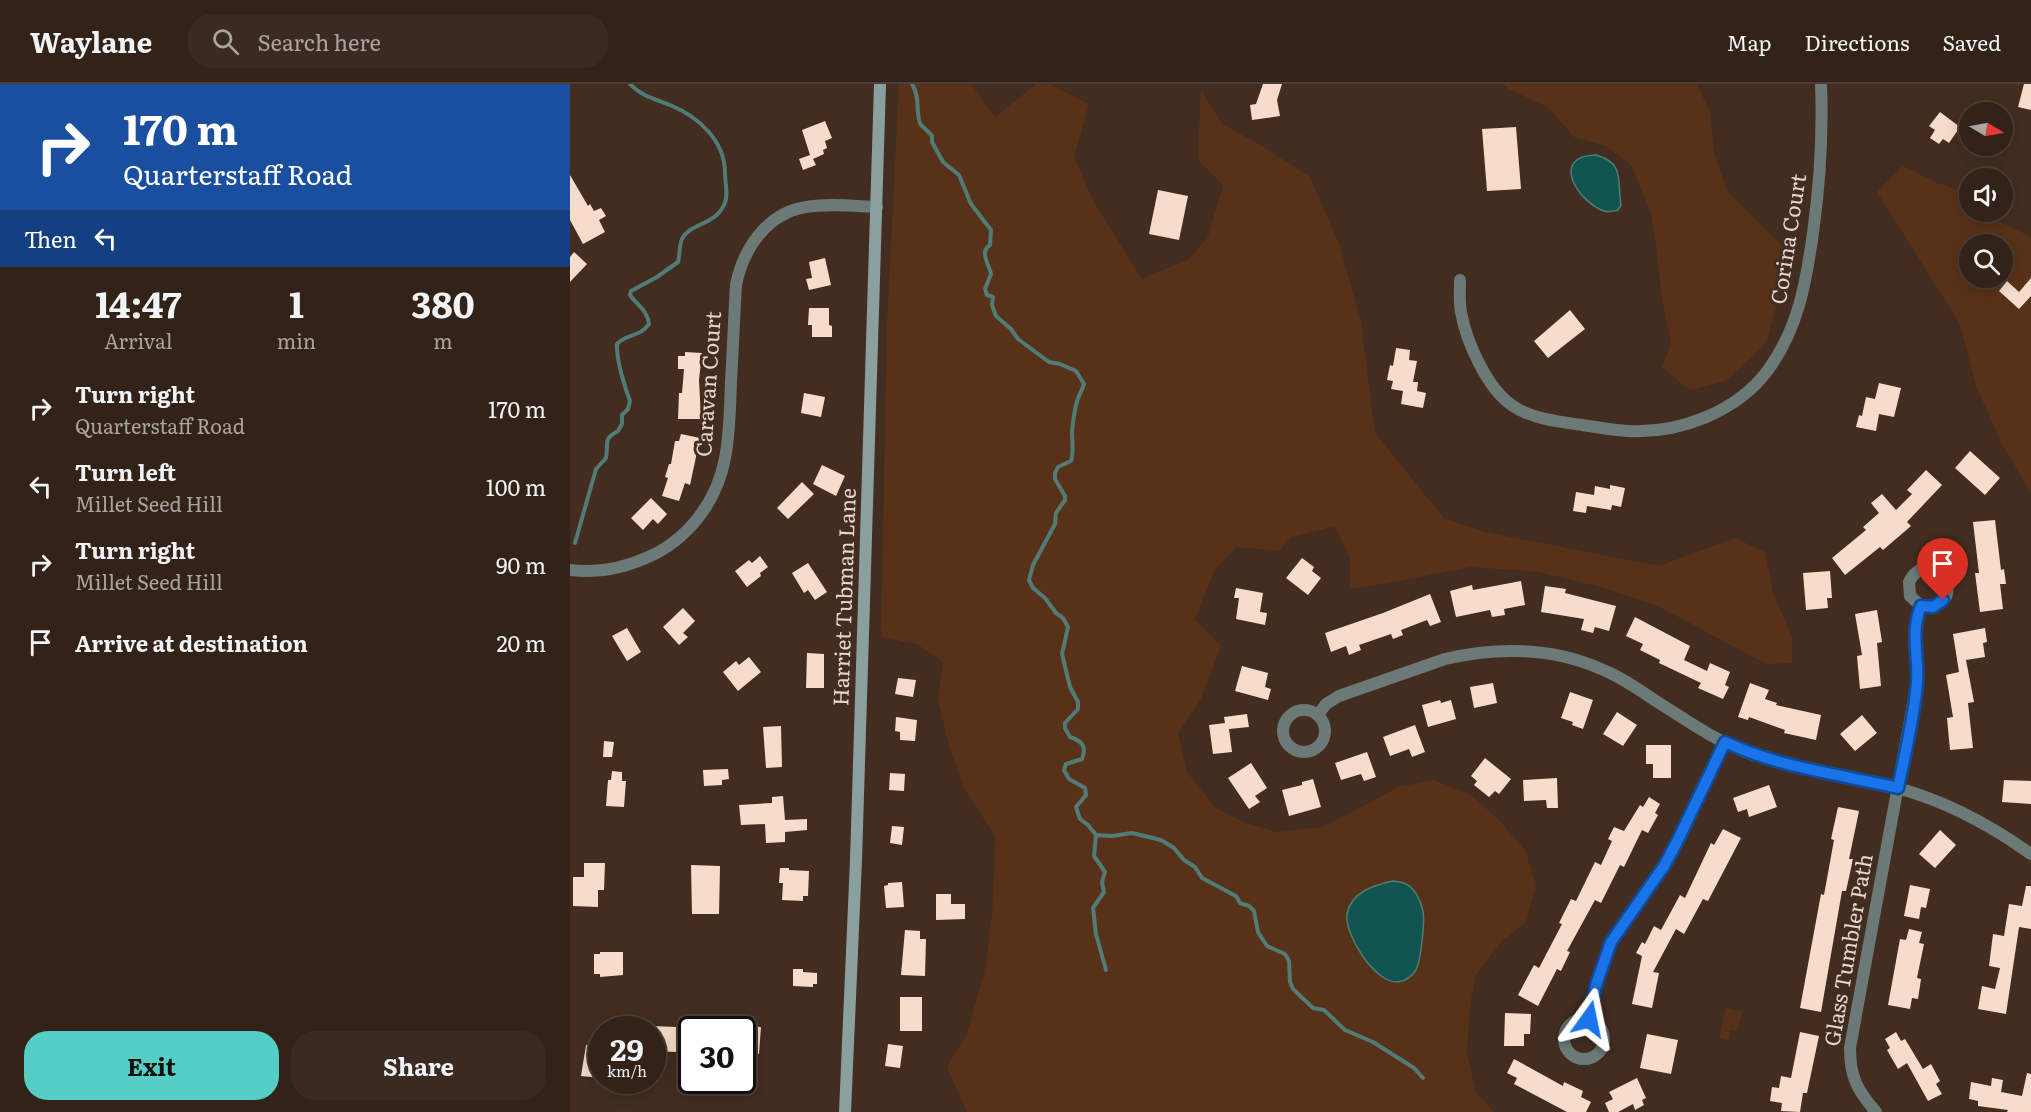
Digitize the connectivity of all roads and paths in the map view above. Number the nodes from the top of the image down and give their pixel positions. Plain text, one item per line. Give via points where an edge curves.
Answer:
1 (880, 84) edge
2 (1821, 84) edge
3 (877, 207) junction
4 (1460, 280) dead end
5 (570, 570) edge
6 (1921, 606) dead end
7 (1318, 715) dead end
8 (1725, 742) junction
9 (1898, 788) junction
10 (2031, 854) edge
11 (1589, 1019) dead end
12 (846, 1112) edge
13 (1876, 1112) edge

1 - 3 street, Harriet Tubman Lane
2 - 4 street, Corina Court via 1820,179 1807,275 1795,322 1766,372 1720,410 1684,425 1638,431 1569,423 1525,412 1493,387 1478,359 1460,310
3 - 5 street, Caravan Court via 805,207 766,226 739,267 728,439 718,482 702,514 669,546 651,556 610,570
3 - 12 street, Harriet Tubman Lane
6 - 9 street, Glass Tumbler Path via 1914,635 1916,690
7 - 8 street via 1339,696 1445,659 1486,652 1532,652 1562,656 1601,669
8 - 9 street via 1749,754 1796,767
8 - 11 street via 1664,866 1611,942
9 - 10 street via 1965,813
9 - 13 street, Glass Tumbler Path via 1850,1048 1851,1075

